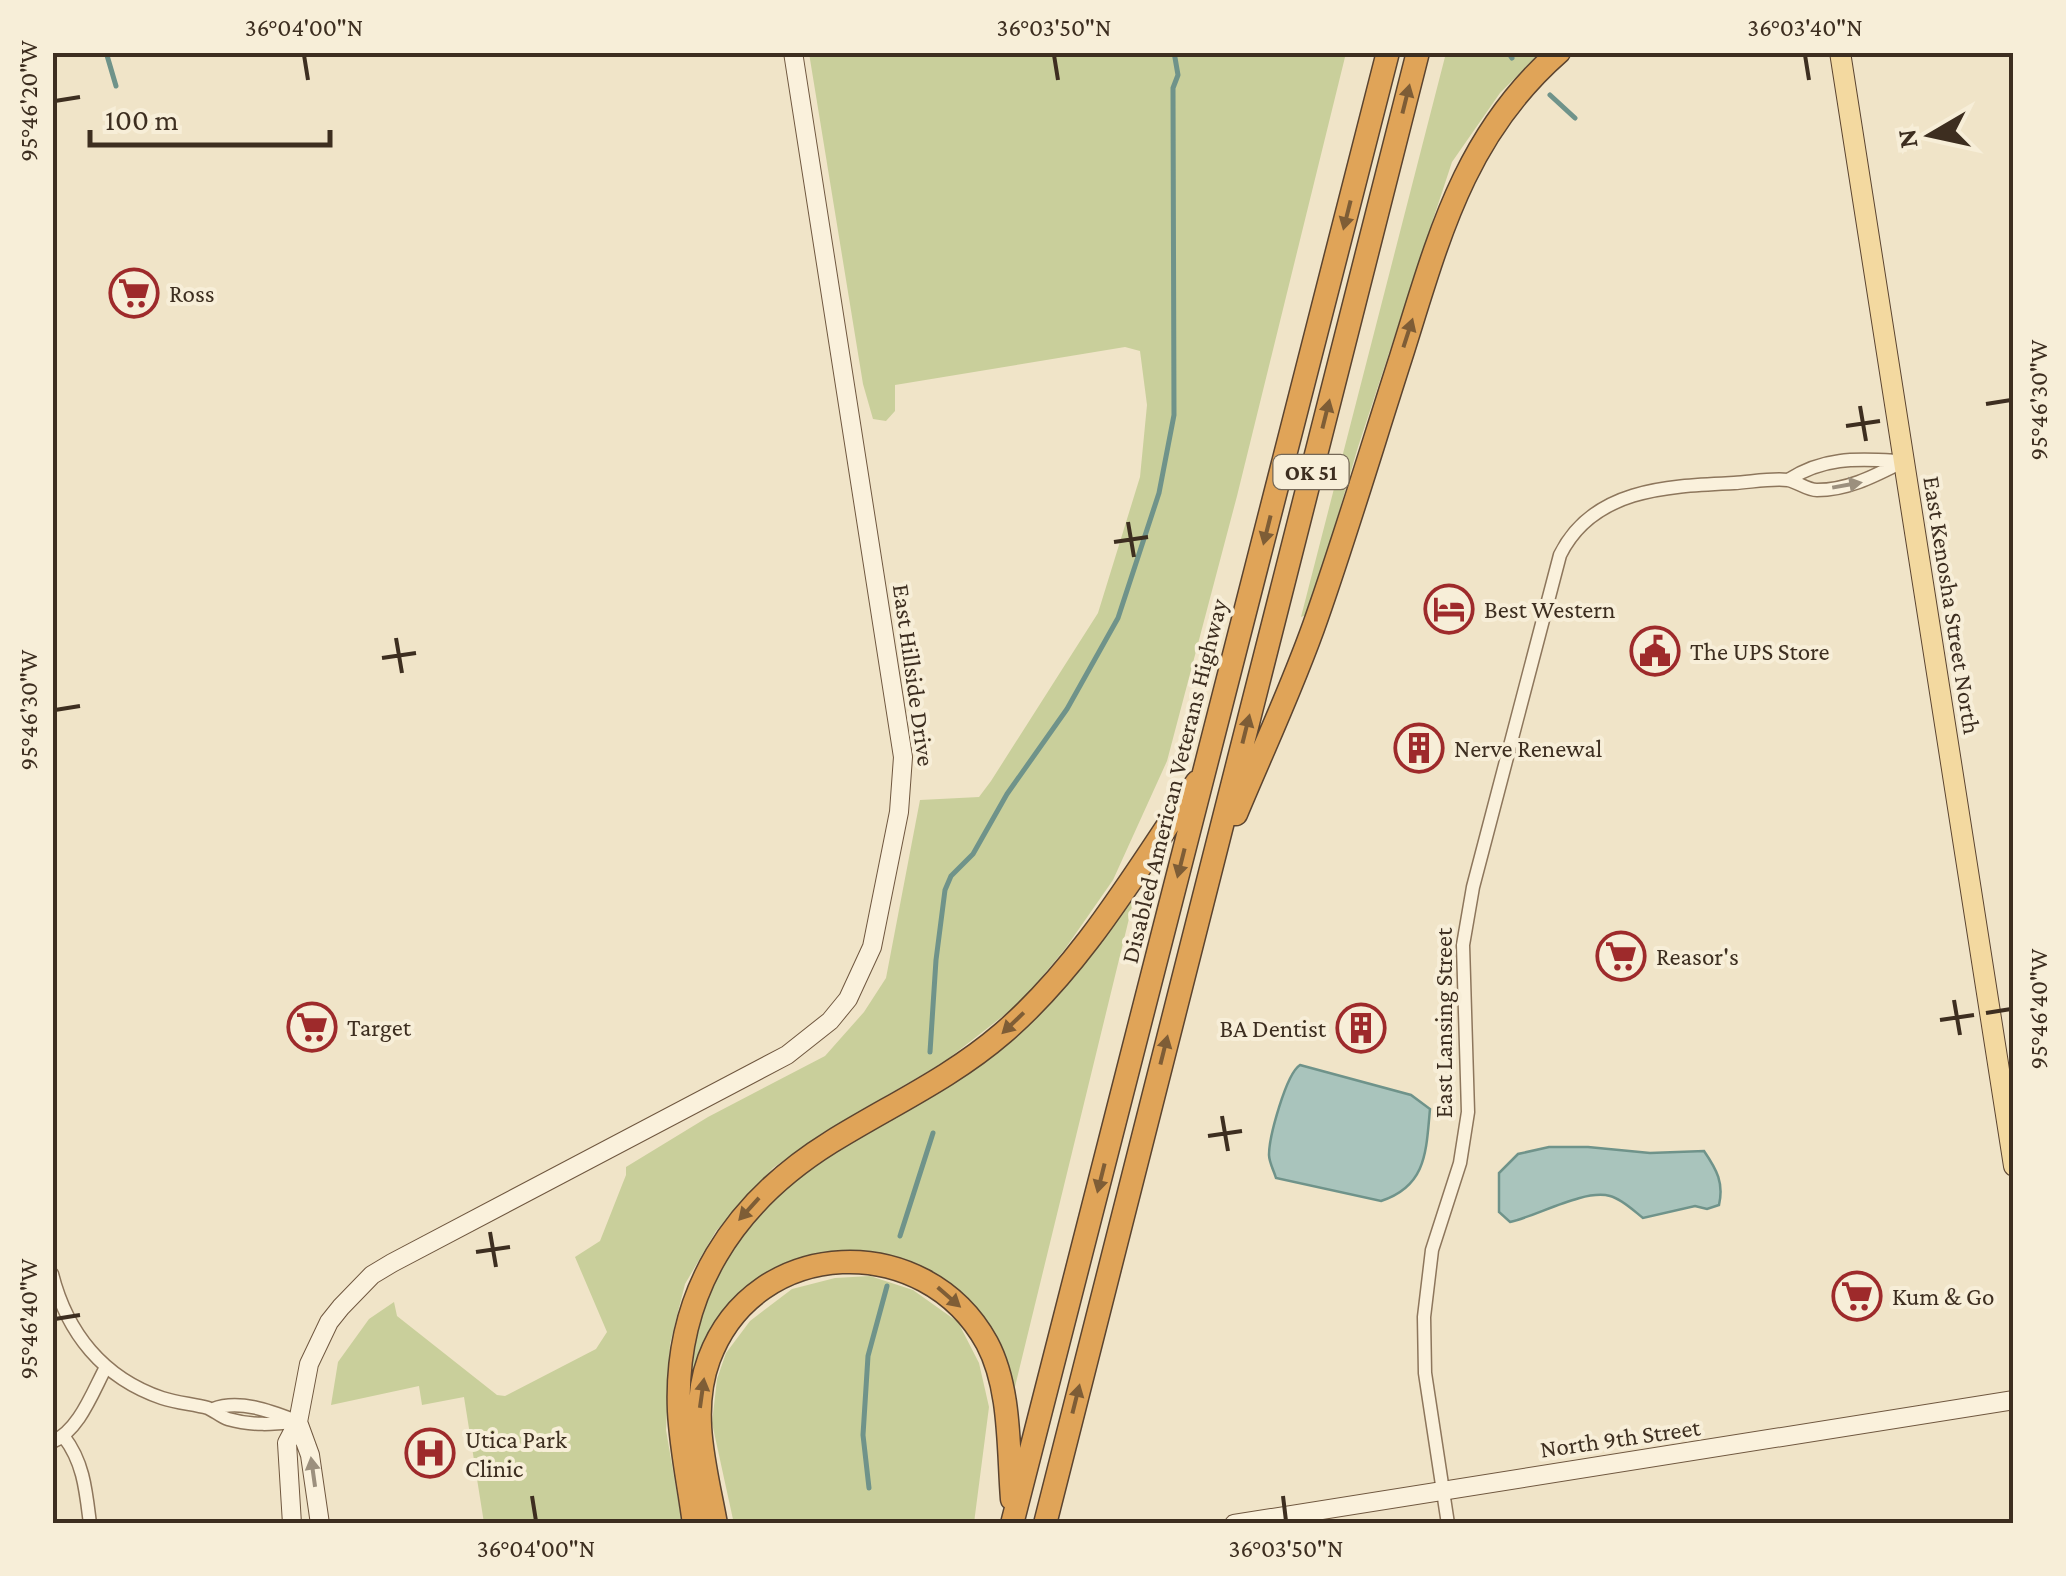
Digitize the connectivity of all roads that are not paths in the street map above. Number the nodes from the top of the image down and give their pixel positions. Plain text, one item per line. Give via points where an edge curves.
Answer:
1 (792, 52) edge
2 (1388, 52) edge
3 (1418, 52) edge
4 (1559, 52) edge
5 (1840, 52) edge
6 (1904, 461) junction
7 (1788, 480) junction
8 (1206, 769) junction
9 (1204, 891) junction
10 (2014, 1166) edge
11 (52, 1274) edge
12 (106, 1367) junction
13 (2014, 1400) edge
14 (298, 1422) junction
15 (58, 1440) edge
16 (1444, 1490) junction
17 (1013, 1520) edge
18 (90, 1524) edge
19 (292, 1524) edge
20 (320, 1524) edge
21 (694, 1524) edge
22 (716, 1524) edge
23 (1044, 1524) edge
24 (1234, 1524) edge
25 (1448, 1524) edge

1 - 14 street, East Hillside Drive via 903,757 899,812 868,960 848,998 806,1043 372,1275 329,1322 309,1364
2 -> 8 highway, Disabled American Veterans Highway / OK 51
9 -> 3 highway, OK 51
9 -> 4 highway via 1316,620 1463,175 1501,112
5 - 6 main road, East Kenosha Street North
6 - 7 street via 1810,466
7 -> 6 street via 1814,490 1862,482
6 - 10 main road, East Kenosha Street North
7 - 16 street, East Lansing Street via 1634,494 1596,512 1574,532 1555,566 1463,945 1468,1112 1460,1163 1432,1250 1424,1317 1424,1373
8 -> 17 highway, Disabled American Veterans Highway / OK 51
8 -> 21 highway via 1106,917 1007,1030 920,1092 805,1159 729,1233 700,1288 682,1353 679,1412
23 -> 9 highway, OK 51
11 - 12 street via 78,1336
12 - 14 street via 138,1388 224,1418 266,1426
12 - 15 street
13 - 16 street, North 9th Street
14 - 19 street, East Hillside Drive via 287,1443
20 -> 14 street, East Hillside Drive
15 - 18 street via 75,1452
16 - 24 street, North 9th Street
16 - 25 street, East Lansing Street
22 -> 17 highway via 700,1416 719,1336 764,1289 837,1261 882,1264 922,1278 950,1297 986,1340 1001,1382

